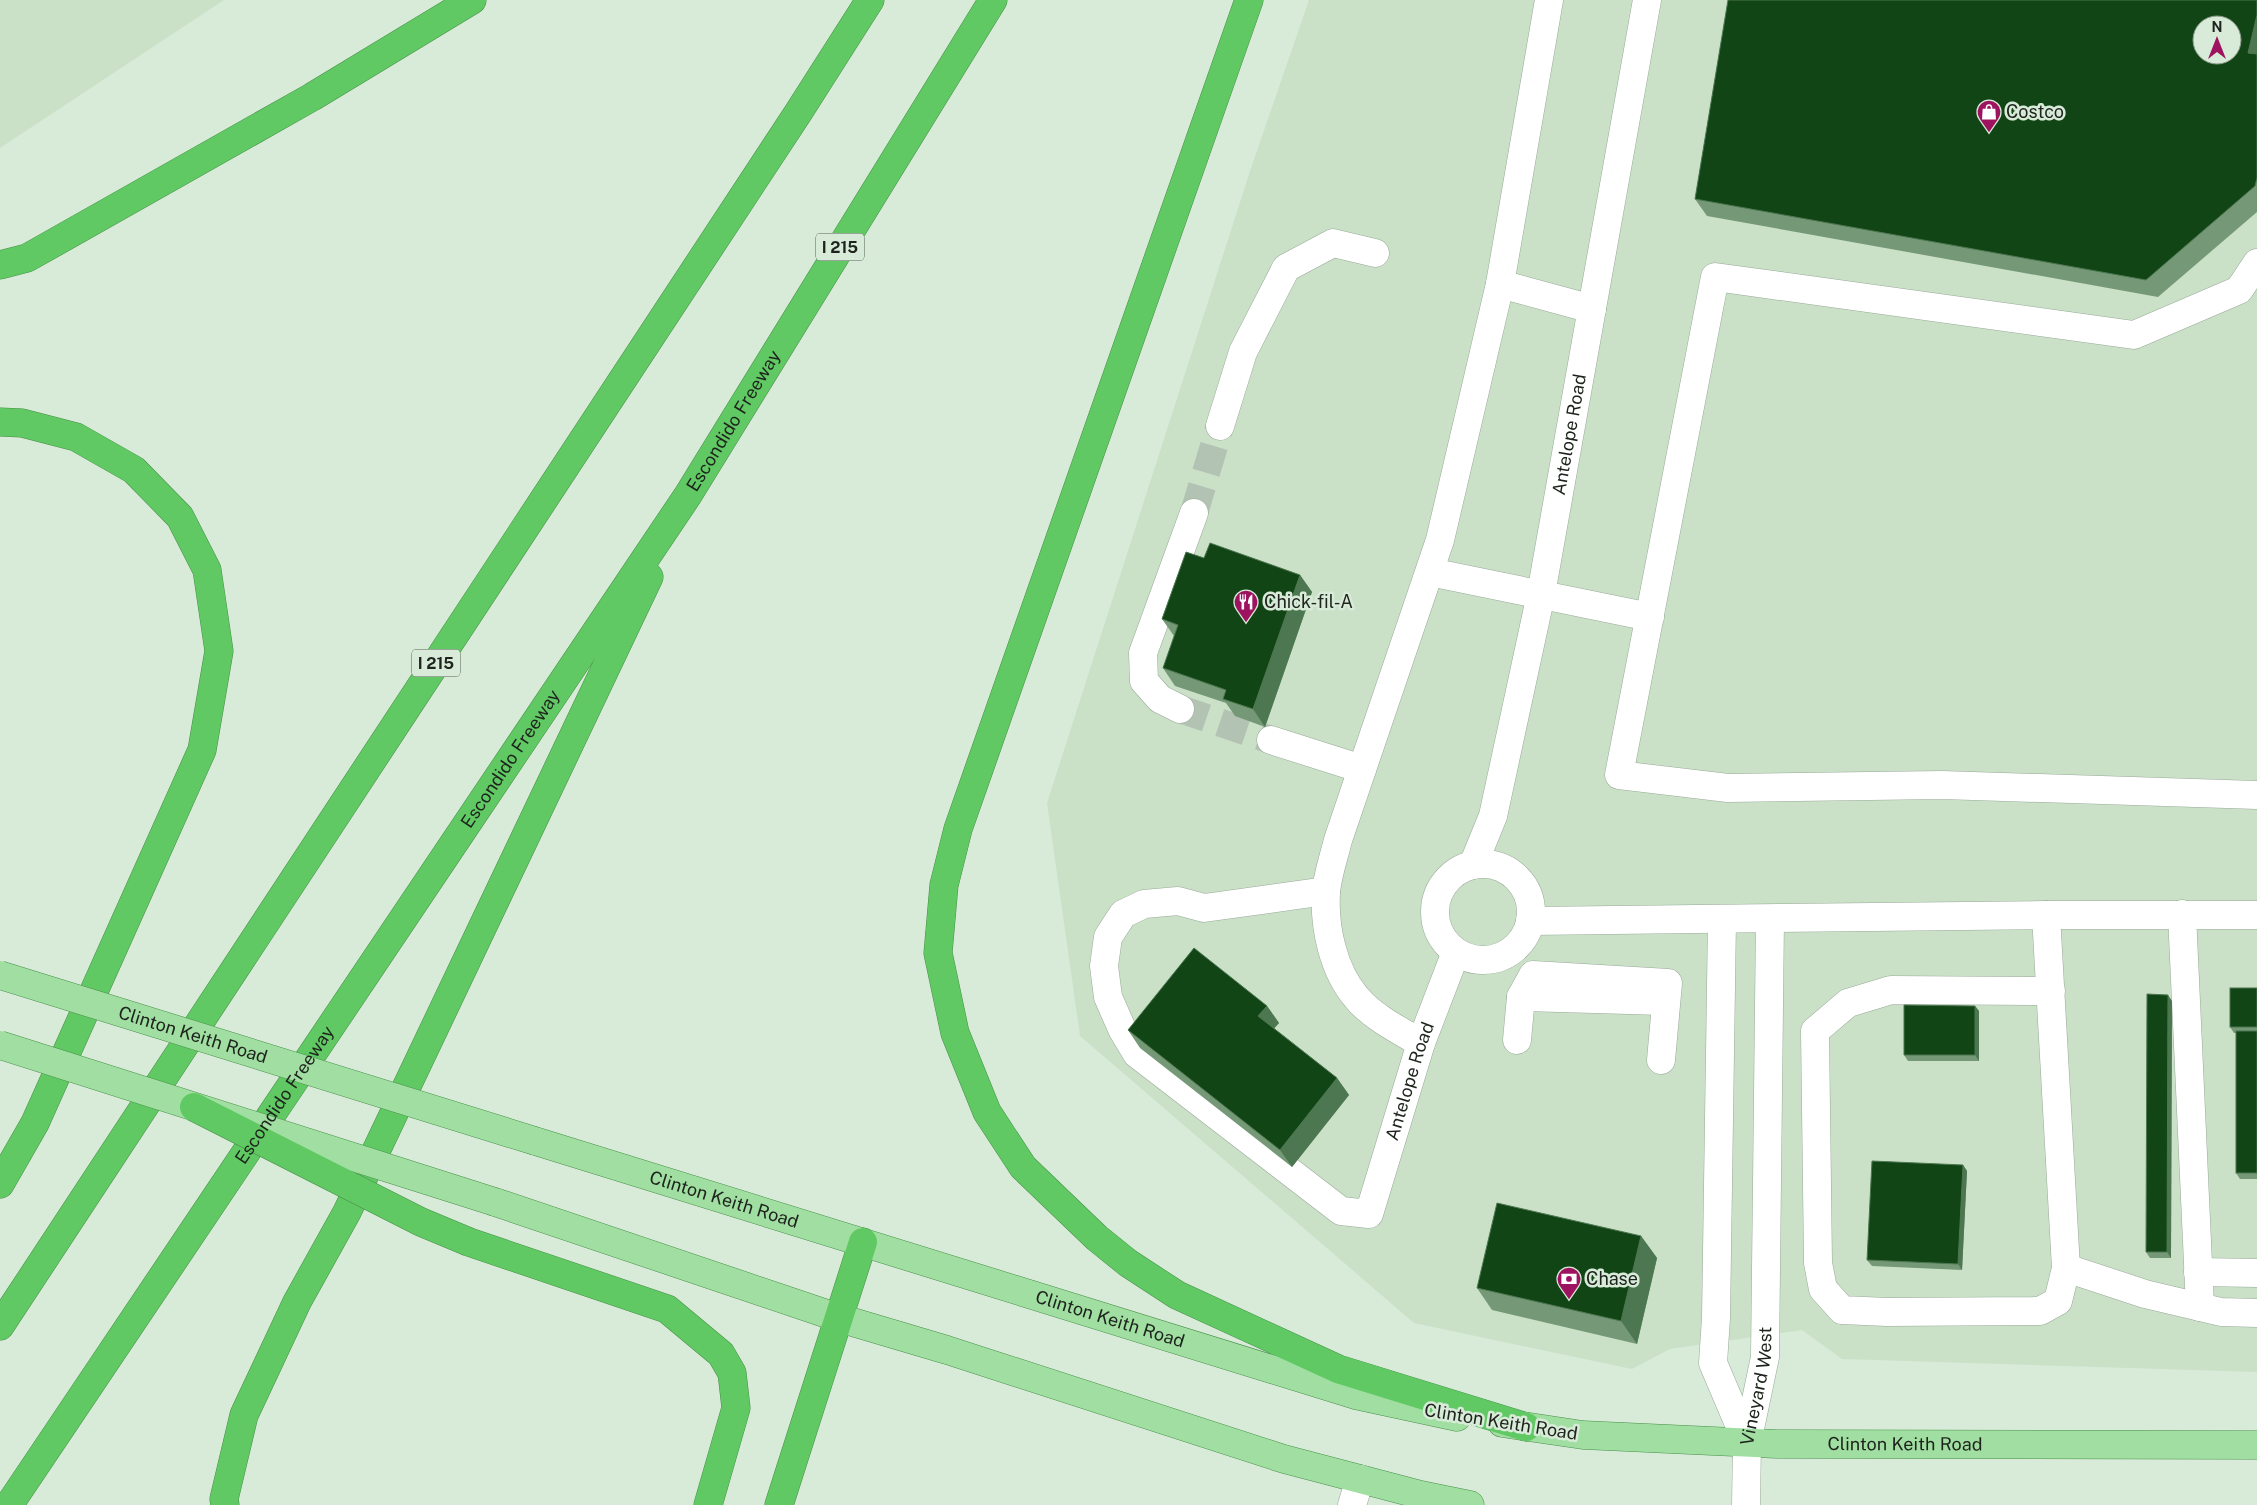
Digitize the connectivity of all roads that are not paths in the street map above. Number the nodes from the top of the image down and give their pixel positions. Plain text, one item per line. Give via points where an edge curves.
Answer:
1 (472, 0) edge
2 (870, 0) edge
3 (993, 0) edge
4 (1249, 0) edge
5 (1549, 0) edge
6 (1648, 0) edge
7 (1375, 253) dead end
8 (2257, 263) edge
9 (0, 265) edge
10 (1500, 284) junction
11 (1592, 309) junction
12 (0, 422) edge
13 (1220, 426) tunnel mouth
14 (688, 495) junction
15 (1194, 513) tunnel mouth
16 (1430, 572) junction
17 (1540, 594) junction
18 (1650, 616) junction
19 (1180, 709) tunnel mouth
20 (1272, 740) tunnel mouth
21 (1362, 769) junction
22 (2257, 796) edge
23 (1473, 865) junction
24 (1326, 891) junction
25 (2182, 914) junction
26 (2046, 915) junction
27 (2257, 915) edge
28 (1770, 919) junction
29 (1722, 920) junction
30 (1530, 921) junction
31 (1456, 952) junction
32 (2, 972) edge
33 (2050, 991) junction
34 (1517, 1040) dead end
35 (1421, 1043) junction
36 (0, 1045) edge
37 (1661, 1060) dead end
38 (194, 1107) junction
39 (0, 1184) edge
40 (863, 1242) junction
41 (2066, 1268) junction
42 (2198, 1272) junction
43 (2257, 1273) edge
44 (2200, 1308) junction
45 (2257, 1313) edge
46 (840, 1318) junction
47 (0, 1326) edge
48 (1526, 1427) junction
49 (1747, 1443) junction
50 (2257, 1445) edge
51 (1360, 1479) junction
52 (9, 1505) edge
53 (225, 1505) edge
54 (708, 1505) edge
55 (780, 1505) edge
56 (1352, 1505) edge
57 (1470, 1505) edge
58 (1746, 1505) edge

1 - 9 highway via 312,97 36,253
2 - 47 highway, I 215 via 788,130
3 - 14 highway, Escondido Freeway / I 215
4 - 48 highway via 958,829 944,885 938,953 954,1033 987,1112 1023,1167 1128,1263 1177,1295 1338,1369
5 - 10 street
6 - 11 street, Antelope Road
7 - 13 street via 1333,243 1286,268 1243,352
8 - 18 street via 2239,290 2134,335 1715,277
10 - 11 street
10 - 16 street
11 - 17 street, Antelope Road
12 - 39 highway via 22,423 76,437 134,470 180,517 207,570 219,651 202,750 35,1123
14 - 52 highway, Escondido Freeway / I 215
14 - 53 highway via 347,1212 297,1302 244,1415
15 - 19 street via 1143,653 1144,681 1160,699
16 - 17 street
16 - 21 street
17 - 18 street
17 - 23 street, Antelope Road via 1493,816
18 - 22 street via 1619,775 1728,788 1942,785
20 - 21 street
21 - 24 street via 1338,840
23 - 30 street via 1488,863 1517,877 1531,905
23 - 31 street via 1458,870 1445,881 1434,911 1444,940
24 - 35 street via 1326,921 1331,945 1340,971 1356,998 1386,1023
24 - 35 street, Antelope Road via 1204,908 1178,901 1144,904 1123,914 1108,937 1104,966 1108,997 1137,1054 1341,1211 1369,1214
25 - 26 street
25 - 27 street
25 - 42 street
26 - 28 street
26 - 33 street
28 - 29 street
28 - 49 street, Vineyard West via 1765,1357
29 - 30 street
29 - 49 street, Vineyard West via 1713,1363
30 - 31 street via 1525,936 1502,956 1486,960
31 - 35 street, Antelope Road
32 - 40 main road, Clinton Keith Road, bridge
33 - 41 street
33 - 41 street via 1891,990 1848,1003 1815,1031 1818,1263 1823,1289 1842,1310 1887,1312 2040,1311 2058,1301
34 - 37 street via 1521,997 1533,975 1668,983
36 - 38 main road, bridge
38 - 46 main road, bridge via 495,1202
38 - 54 highway, bridge via 420,1222 469,1242 667,1309 721,1354 732,1373 736,1408
40 - 46 highway
40 - 48 main road, Clinton Keith Road via 1355,1394 1457,1417
41 - 44 street
42 - 43 street
42 - 44 street
44 - 45 street
46 - 51 main road via 1284,1459
46 - 55 highway
48 - 49 main road, Clinton Keith Road via 1583,1435
49 - 50 main road, Clinton Keith Road
49 - 58 street
51 - 56 street
51 - 57 main road

